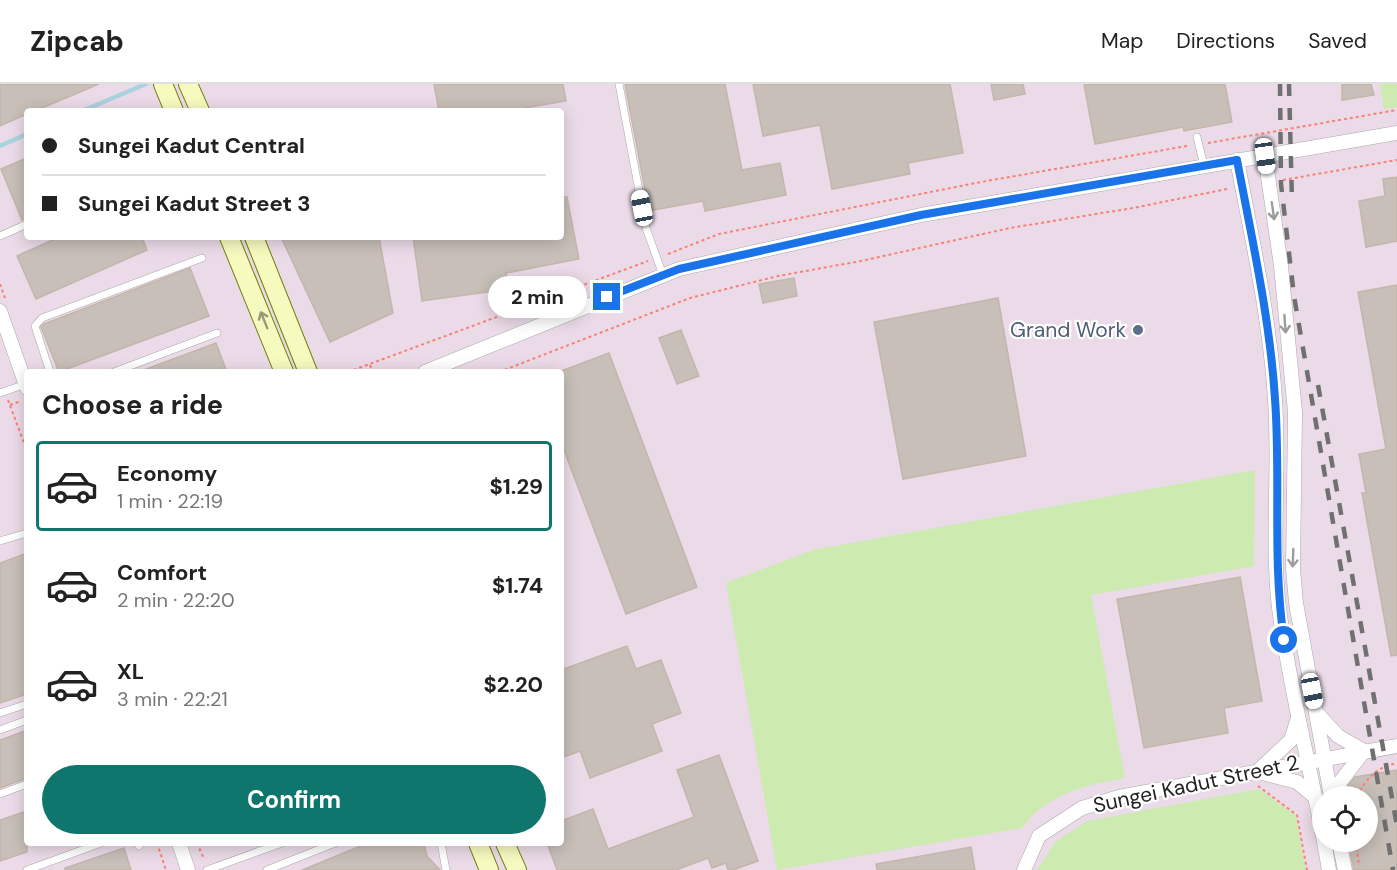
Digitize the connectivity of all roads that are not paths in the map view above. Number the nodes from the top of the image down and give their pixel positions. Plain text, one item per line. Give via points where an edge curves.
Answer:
1 (163, 84) edge
2 (188, 84) edge
3 (619, 84) edge
4 (173, 108) edge
5 (199, 108) edge
6 (1397, 133) edge
7 (1197, 137) dead end
8 (1265, 156) junction
9 (1237, 160) junction
10 (1204, 166) junction
11 (24, 225) edge
12 (0, 236) edge
13 (230, 240) edge
14 (255, 240) edge
15 (202, 258) dead end
16 (663, 275) junction
17 (0, 311) edge
18 (217, 333) dead end
19 (49, 369) edge
20 (122, 369) edge
21 (283, 369) edge
22 (312, 369) edge
23 (432, 369) edge
24 (24, 377) edge
25 (24, 386) edge
26 (2, 392) edge
27 (24, 534) edge
28 (0, 541) edge
29 (24, 705) edge
30 (1316, 712) junction
31 (0, 713) edge
32 (1298, 717) junction
33 (24, 721) edge
34 (0, 730) edge
35 (1397, 746) edge
36 (1364, 752) junction
37 (1323, 758) junction
38 (1307, 761) junction
39 (1256, 772) junction
40 (24, 785) edge
41 (1313, 786) edge
42 (1329, 786) edge
43 (1338, 786) edge
44 (0, 794) edge
45 (1312, 794) edge
46 (93, 846) edge
47 (180, 846) edge
48 (274, 846) edge
49 (327, 846) edge
50 (442, 846) edge
51 (479, 846) edge
52 (507, 846) edge
53 (1326, 852) edge
54 (1341, 852) edge
55 (27, 870) edge
56 (188, 870) edge
57 (208, 870) edge
58 (267, 870) edge
59 (446, 870) edge
60 (489, 870) edge
61 (517, 870) edge
62 (1024, 870) edge
63 (1329, 870) edge
64 (1345, 870) edge

1 - 4 main road
2 - 5 main road
3 - 16 lane via 646,228
6 - 8 street
7 - 10 lane
8 - 9 street
8 -> 30 street via 1281,266 1295,412 1296,603
9 - 10 street
9 - 32 street via 1275,397 1279,607
10 - 16 street via 921,215
11 - 12 lane
21 -> 13 main road
14 - 22 main road
15 - 19 lane via 42,318 34,326
16 - 23 street
17 - 24 street
18 - 20 lane
25 - 26 lane
27 - 28 lane
29 - 31 lane
30 - 36 street via 1338,736
30 - 37 street
32 - 38 street
32 - 39 street via 1291,740
33 - 34 lane
35 - 36 street, Sungei Kadut Street 2
36 - 37 street, Sungei Kadut Street 2
36 - 43 street
37 - 38 street, Sungei Kadut Street 2
37 - 42 street
38 - 39 street, Sungei Kadut Street 2
38 - 41 street
39 - 45 street via 1298,782
39 - 62 street, Sungei Kadut Street 2 via 1119,797 1082,808 1040,836
40 - 44 lane
46 - 55 lane
47 - 56 street
48 - 57 lane
49 - 58 lane
50 - 59 lane
51 - 60 main road
52 - 61 main road
53 - 63 street
54 - 64 street

